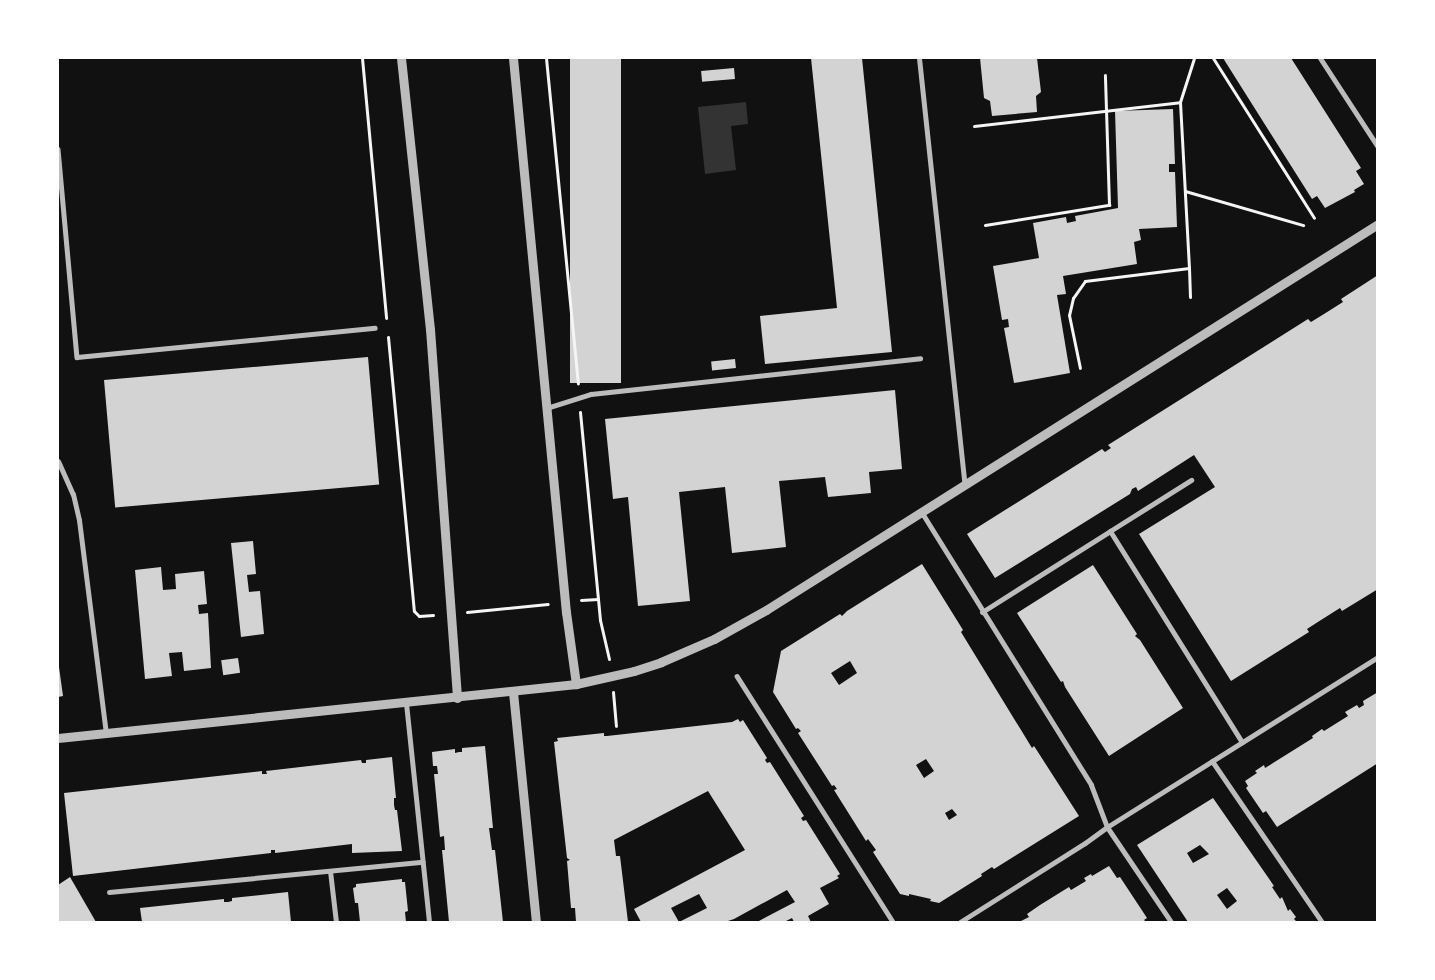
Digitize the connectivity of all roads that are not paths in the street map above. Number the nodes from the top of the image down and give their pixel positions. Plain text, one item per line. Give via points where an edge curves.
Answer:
1 (401, 58) edge
2 (513, 58) edge
3 (919, 58) edge
4 (1320, 58) edge
5 (1378, 147) edge
6 (58, 149) edge
7 (1378, 224) edge
8 (375, 328) dead end
9 (920, 358) dead end
10 (547, 408) junction
11 (58, 461) edge
12 (1191, 480) dead end
13 (965, 486) junction
14 (922, 513) junction
15 (1110, 531) junction
16 (982, 612) junction
17 (1378, 657) edge
18 (737, 676) dead end
19 (576, 684) junction
20 (513, 692) junction
21 (456, 698) junction
22 (406, 703) junction
23 (106, 733) junction
24 (58, 738) edge
25 (1242, 742) junction
26 (1212, 761) junction
27 (1107, 827) junction
28 (423, 862) junction
29 (330, 871) junction
30 (109, 892) dead end
31 (336, 922) edge
32 (429, 922) edge
33 (536, 922) edge
34 (893, 922) edge
35 (960, 922) edge
36 (1171, 922) edge
37 (1322, 922) edge

1 - 21 street via 430,329
2 - 10 street
3 - 13 street
4 - 5 street
6 - 8 street via 77,357
7 - 13 street
9 - 10 street via 591,394
10 - 19 street
11 - 23 street via 73,494 79,520
12 - 15 street
13 - 14 street
14 - 16 street
14 - 19 street via 714,639 634,671
15 - 16 street
15 - 25 street
16 - 27 street via 1091,785
17 - 25 street
18 - 34 street
19 - 20 street
20 - 21 street
20 - 33 street
21 - 22 street
22 - 23 street
22 - 28 street
23 - 24 street
25 - 26 street
26 - 27 street
26 - 37 street
27 - 35 street
27 - 36 street
28 - 29 street
28 - 32 street
29 - 30 street
29 - 31 street

